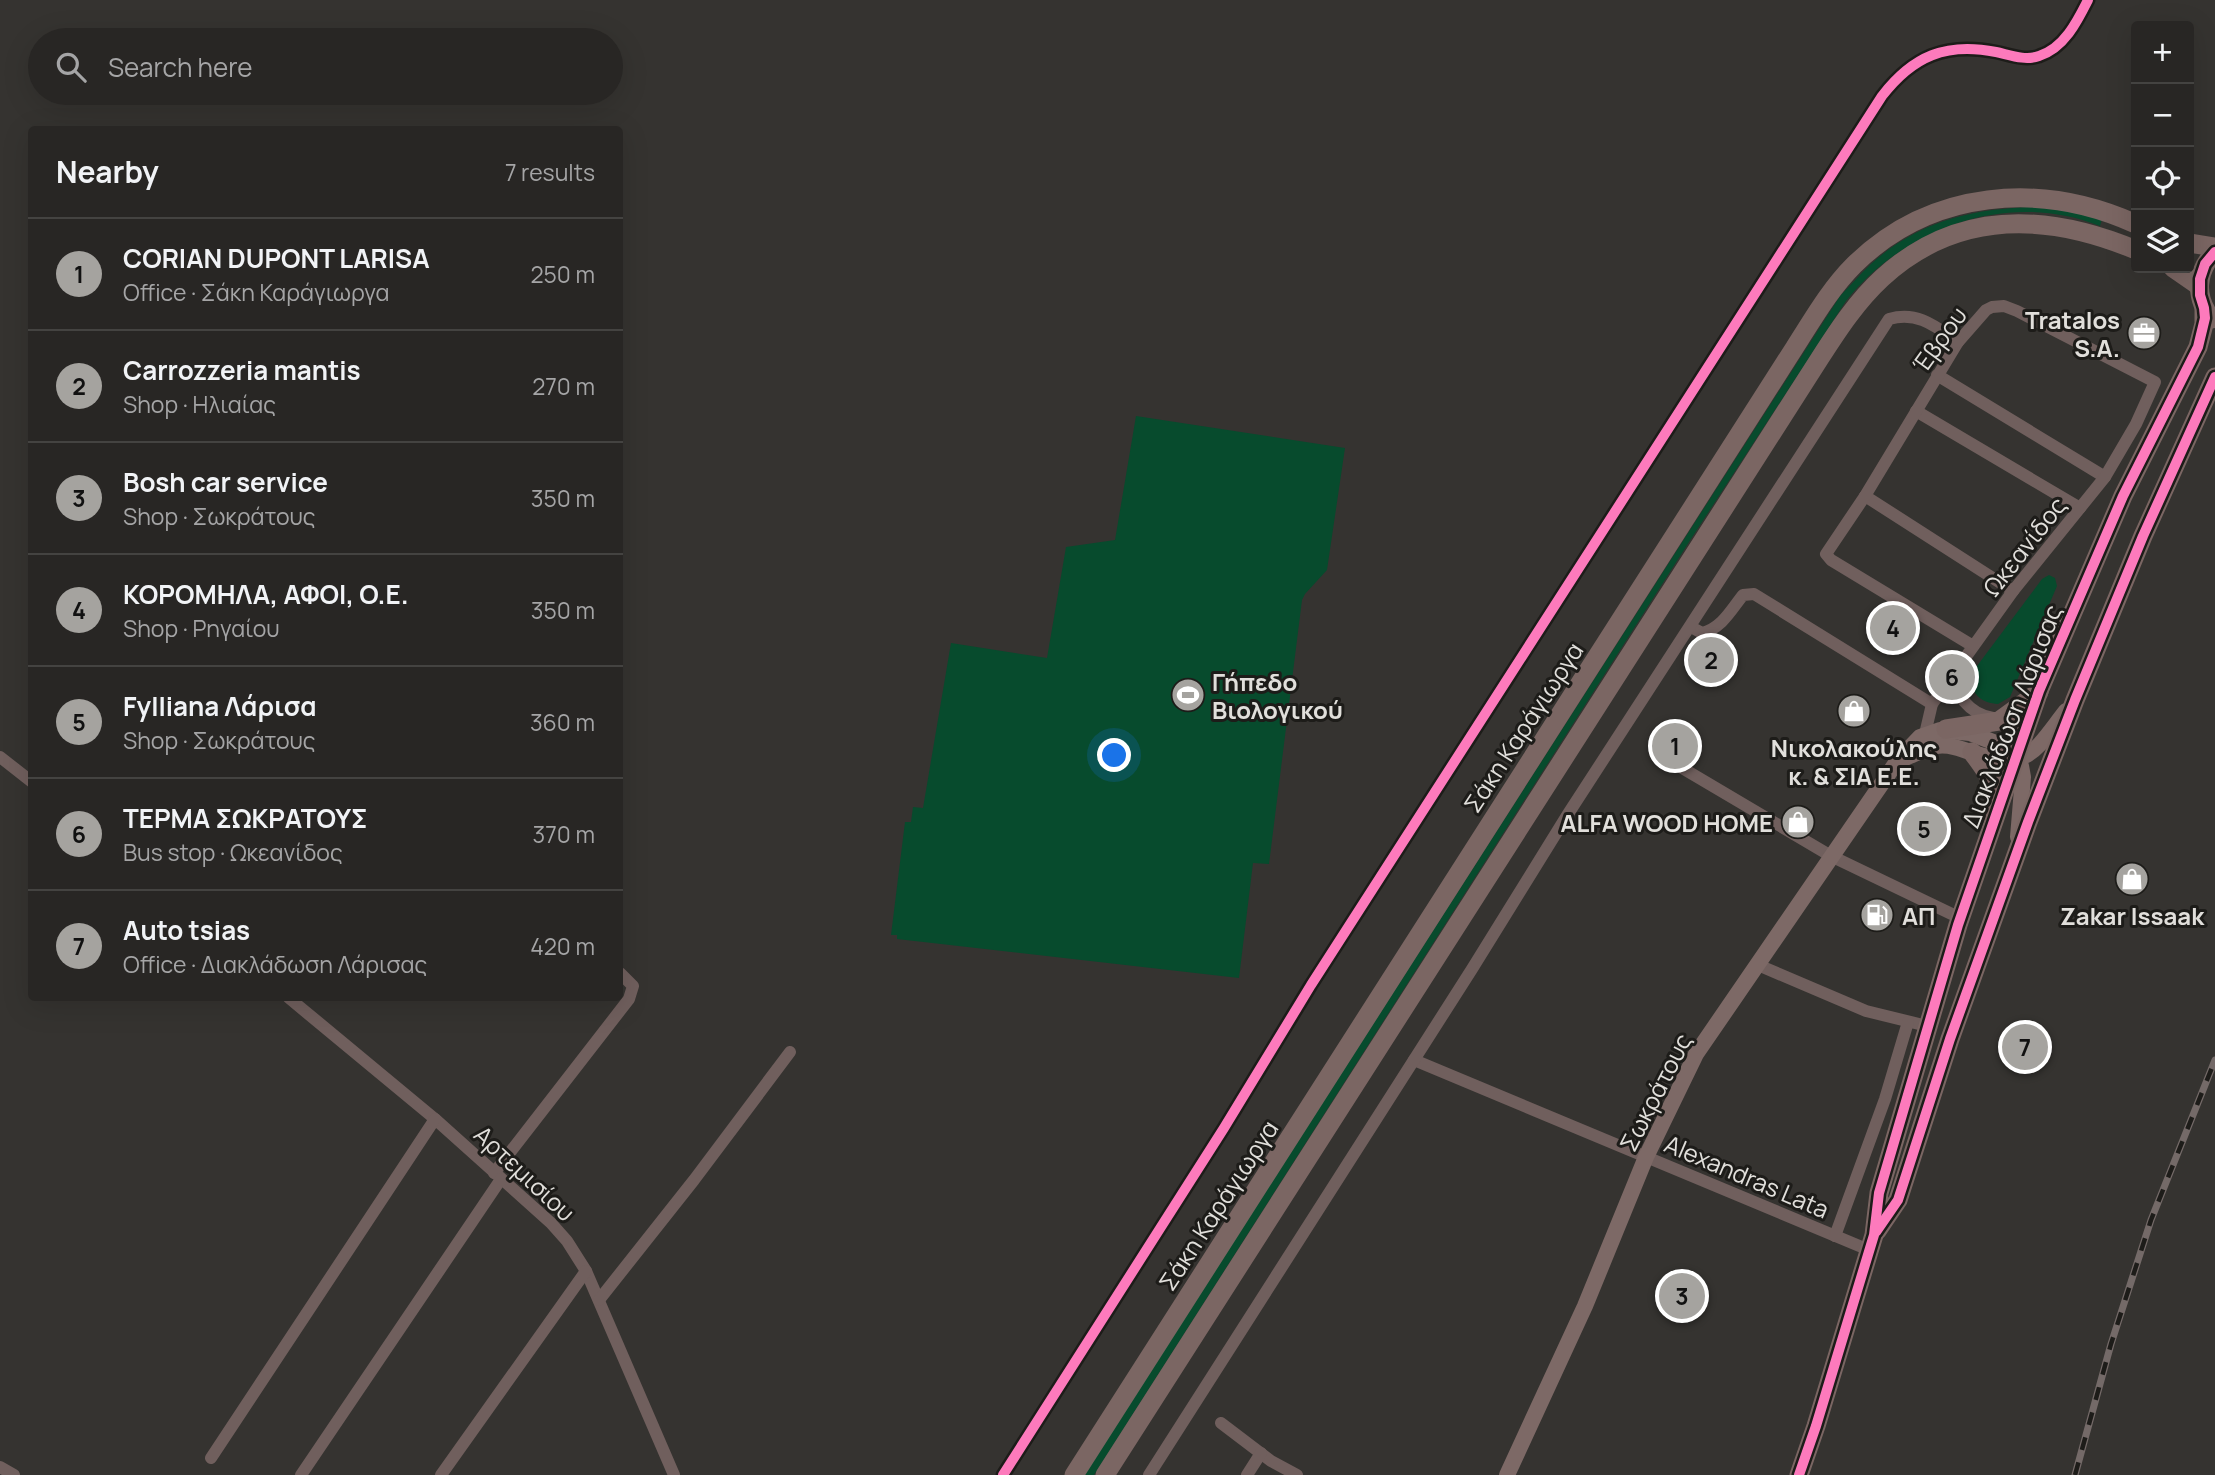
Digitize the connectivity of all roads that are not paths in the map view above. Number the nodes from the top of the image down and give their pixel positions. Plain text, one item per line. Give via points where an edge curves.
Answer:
1 (2088, 0) edge
2 (2131, 222) edge
3 (2194, 244) edge
4 (2131, 248) edge
5 (2215, 250) edge
6 (2180, 273) edge
7 (2199, 286) junction
8 (2210, 315) edge
9 (1958, 342) junction
10 (1937, 374) junction
11 (2215, 377) edge
12 (2155, 382) joint
13 (1916, 411) junction
14 (2105, 477) junction
15 (1865, 496) junction
16 (2080, 509) junction
17 (2013, 591) junction
18 (1691, 627) junction
19 (1973, 646) junction
20 (1955, 671) junction
21 (2039, 691) junction
22 (2075, 700) junction
23 (1933, 704) junction
24 (2004, 719) junction
25 (1947, 729) junction
26 (1925, 734) junction
27 (1655, 752) dead end
28 (1972, 752) junction
29 (0, 757) edge
30 (2016, 758) junction
31 (1898, 761) junction
32 (28, 779) edge
33 (1997, 810) junction
34 (2017, 852) junction
35 (1831, 856) junction
36 (1960, 918) junction
37 (1758, 965) junction
38 (623, 976) edge
39 (293, 1001) edge
40 (1908, 1022) junction
41 (1927, 1026) junction
42 (790, 1052) dead end
43 (1414, 1060) junction
44 (435, 1119) junction
45 (1646, 1157) junction
46 (498, 1175) junction
47 (1835, 1236) junction
48 (1872, 1242) junction
49 (586, 1271) junction
50 (599, 1300) junction
51 (1221, 1423) dead end
52 (1261, 1453) junction
53 (211, 1458) dead end
54 (0, 1467) edge
55 (14, 1475) edge
56 (300, 1475) edge
57 (441, 1475) edge
58 (674, 1475) edge
59 (1003, 1475) edge
60 (1074, 1475) edge
61 (1105, 1475) edge
62 (1149, 1475) edge
63 (1247, 1475) edge
64 (1297, 1475) edge
65 (1507, 1475) edge
66 (1799, 1475) edge

1 - 59 street via 2074,27 2050,51 2033,58 1951,49 1916,62 1882,96 1311,985
2 - 60 main road, Σάκη Καράγιωργα via 2069,201 1983,200 1952,207 1900,230 1836,285
3 - 5 main road
4 - 61 main road, Σάκη Καράγιωργα via 2064,227 1997,225 1965,231 1931,245 1869,290 1820,358
5 - 7 main road
6 - 7 main road
7 - 8 main road
8 - 21 main road, Διακλάδωση Λάρισας via 2123,496
9 - 10 street, Έβρου
9 - 12 street, Έβρου via 1986,310 2004,306
9 - 18 street via 1929,322 1904,315 1889,319
10 - 13 street, Έβρου
10 - 14 street
11 - 22 main road, Διακλάδωση Λάρισας
12 - 14 street, Ωκεανίδος
13 - 15 street, Έβρου
13 - 16 street
14 - 16 street, Ωκεανίδος
15 - 17 street
15 - 19 street, Έβρου via 1826,554 1831,561
16 - 17 street, Ωκεανίδος
17 - 19 street, Ωκεανίδος
18 - 23 street via 1709,631 1743,595 1754,594
18 - 43 street
19 - 20 street, Ωκεανίδος
20 - 23 street, Ωκεανίδος
20 - 24 street via 1956,686 1966,705 1981,715
21 - 24 main road
21 - 30 main road, Διακλάδωση Λάρισας
22 - 30 main road via 2038,747
22 - 34 main road, Διακλάδωση Λάρισας
23 - 26 street, Ωκεανίδος
24 - 25 main road
25 - 26 main road
25 - 30 main road via 1996,743
26 - 31 main road, Σωκράτους
27 - 35 street
28 - 30 main road via 2000,760
28 - 31 main road via 1936,746
28 - 33 main road via 1991,778
29 - 32 street
30 - 33 main road, Διακλάδωση Λάρισας
30 - 34 main road via 2023,777
31 - 35 main road, Σωκράτους
33 - 36 main road, Διακλάδωση Λάρισας
34 - 48 main road, Διακλάδωση Λάρισας via 1938,1071 1898,1200
35 - 36 street
35 - 37 main road, Σωκράτους
36 - 41 main road, Διακλάδωση Λάρισας
37 - 40 street via 1866,1011
37 - 45 main road, Σωκράτους via 1696,1054
38 - 46 street via 632,986 629,999
39 - 44 street, Αρτεμισίου
40 - 41 street
40 - 47 street
41 - 48 main road, Διακλάδωση Λάρισας via 1879,1193
42 - 50 street
43 - 45 street, Alexandras Lata
43 - 62 street
44 - 46 street, Αρτεμισίου
44 - 53 street
45 - 47 street, Alexandras Lata
45 - 65 main road, Σωκράτους via 1590,1296
46 - 49 street, Αρτεμισίου via 551,1223
46 - 56 street
47 - 48 street, Alexandras Lata
48 - 66 main road, Διακλάδωση Λάρισας
49 - 50 street, Αρτεμισίου
49 - 57 street
50 - 58 street, Αρτεμισίου
51 - 52 street
52 - 63 street
52 - 64 street
54 - 55 street

